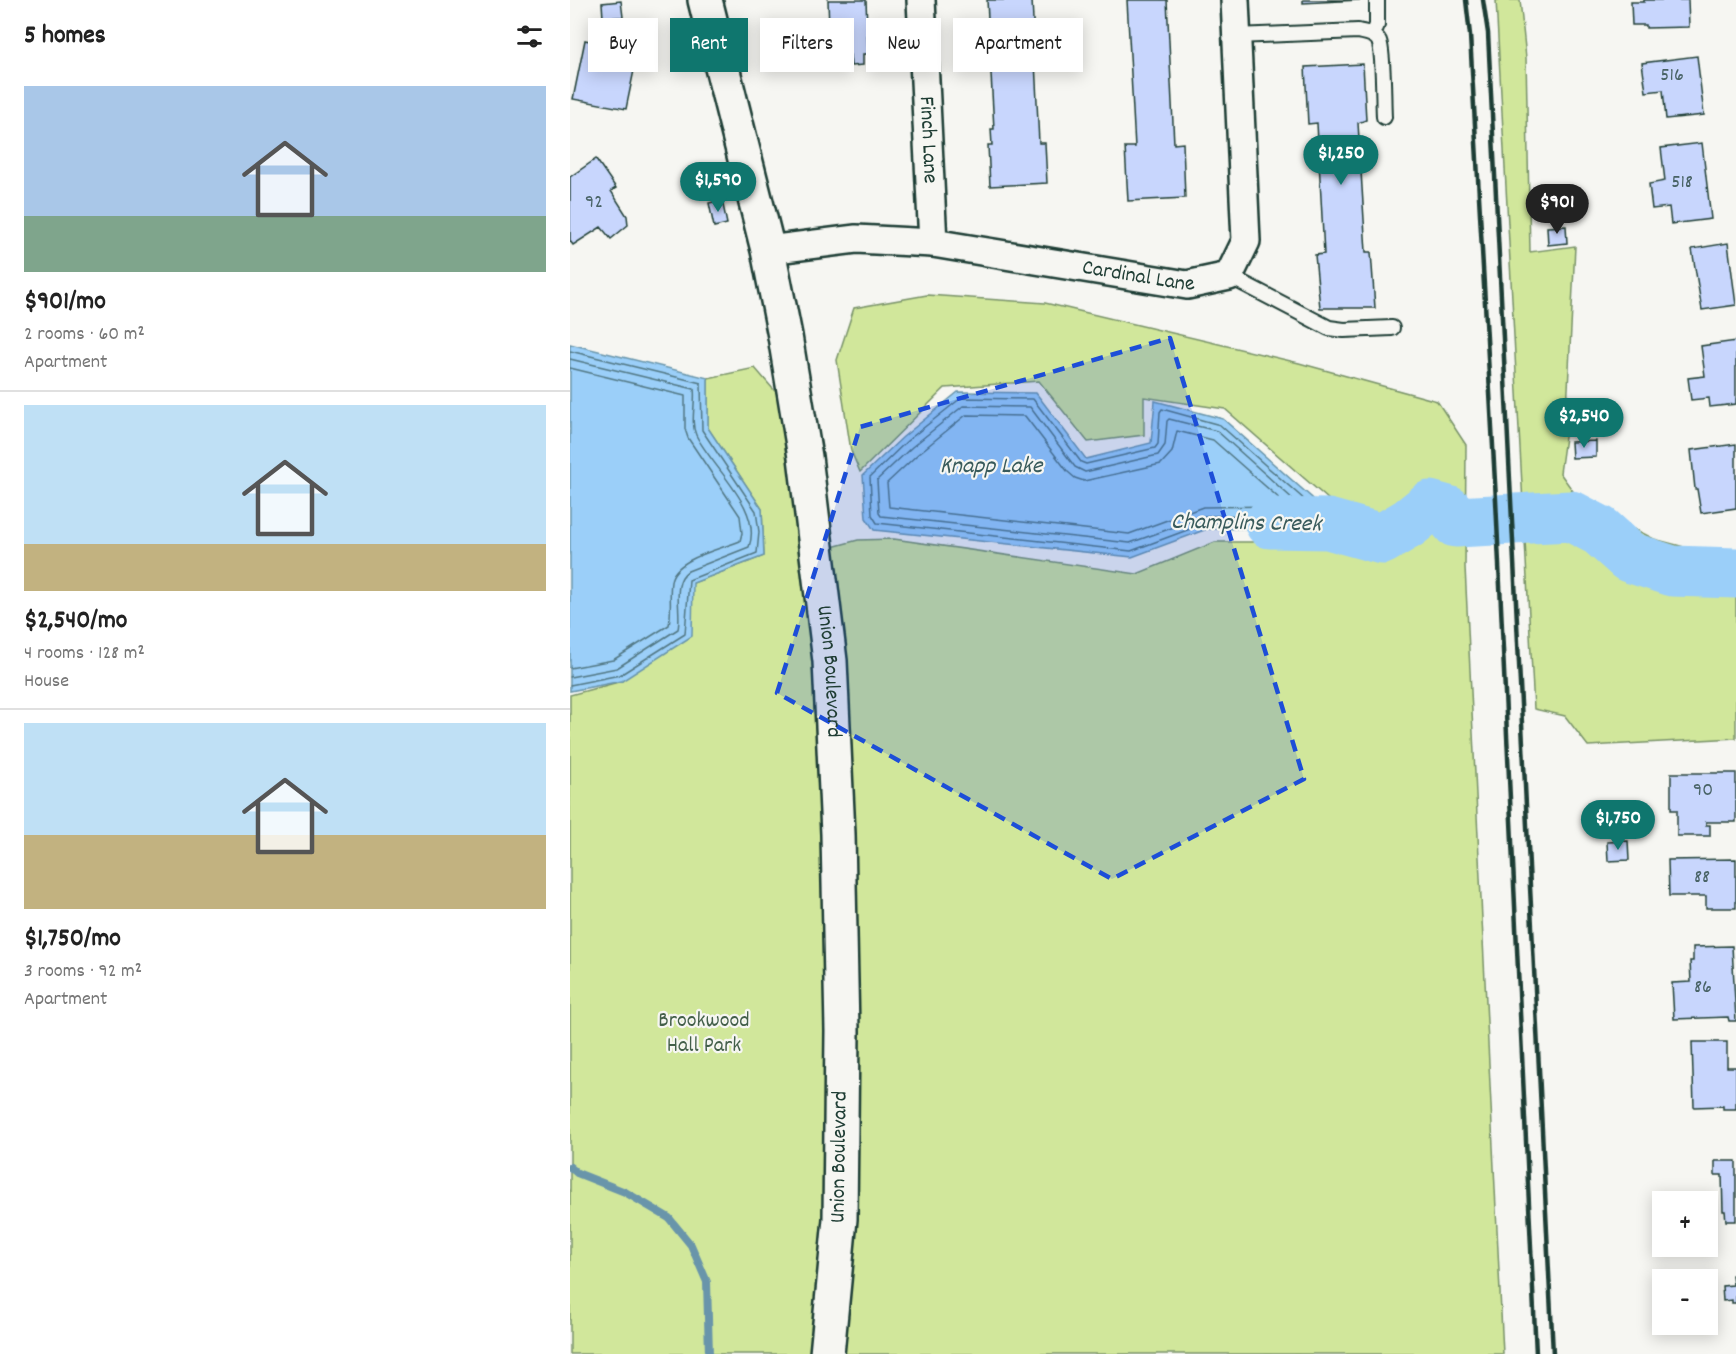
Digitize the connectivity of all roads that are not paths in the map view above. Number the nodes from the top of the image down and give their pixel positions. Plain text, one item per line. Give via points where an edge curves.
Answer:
1 (705, 0) edge
2 (921, 0) edge
3 (1235, 0) edge
4 (1377, 0) edge
5 (1373, 35) junction
6 (1236, 36) junction
7 (1384, 117) dead end
8 (933, 243) junction
9 (768, 250) junction
10 (1229, 276) junction
11 (1392, 328) dead end
12 (827, 1354) edge

1 - 9 main road, Union Boulevard
2 - 8 street, Finch Lane
3 - 6 street
4 - 5 lane
5 - 6 lane via 1358,31
5 - 7 lane via 1380,52
6 - 10 street via 1246,242
8 - 9 street, Cardinal Lane via 856,239
8 - 10 street, Cardinal Lane via 1187,285
9 - 12 main road, Union Boulevard via 805,457 830,661 842,1042 840,1219
10 - 11 lane via 1329,328

